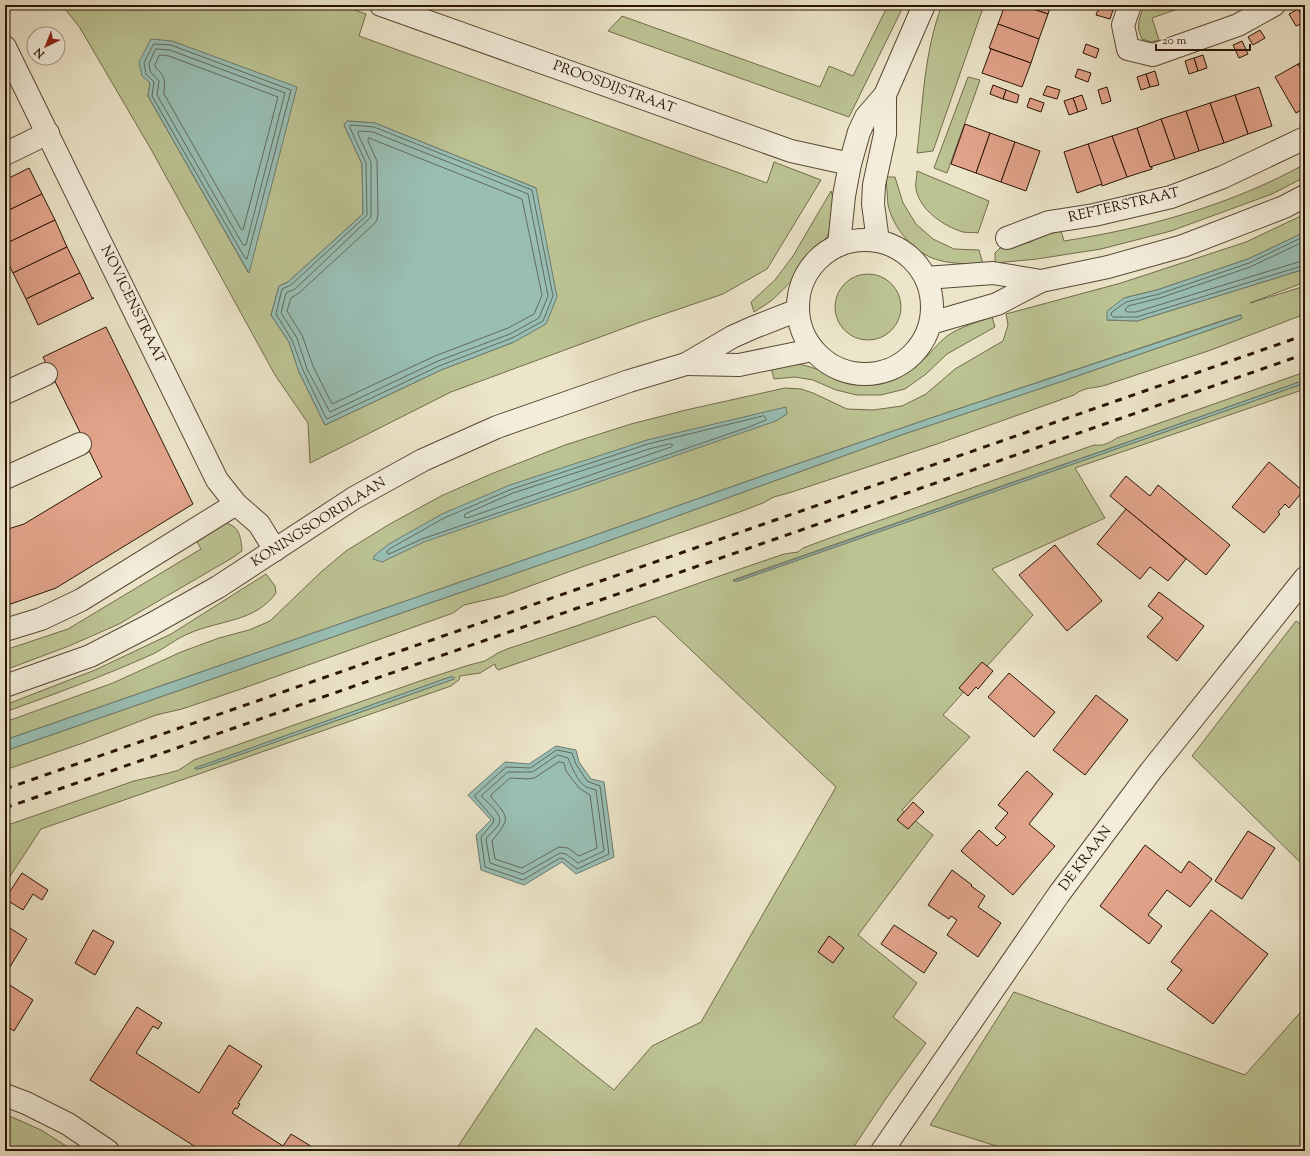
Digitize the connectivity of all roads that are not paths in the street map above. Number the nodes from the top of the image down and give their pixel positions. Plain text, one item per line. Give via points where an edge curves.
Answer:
1 (381, 5) edge
2 (924, 5) edge
3 (1130, 5) edge
4 (1274, 5) edge
5 (5, 47) edge
6 (885, 95) junction
7 (48, 133) junction
8 (1305, 138) edge
9 (5, 154) edge
10 (850, 164) junction
11 (1305, 196) edge
12 (1007, 238) dead end
13 (878, 241) junction
14 (839, 245) junction
15 (926, 278) junction
16 (1041, 281) junction
17 (798, 310) junction
18 (931, 323) junction
19 (812, 350) junction
20 (686, 364) junction
21 (46, 374) dead end
22 (5, 393) edge
23 (80, 444) dead end
24 (5, 478) edge
25 (236, 504) junction
26 (275, 550) junction
27 (1305, 578) edge
28 (5, 630) edge
29 (5, 686) edge
30 (5, 1094) edge
31 (108, 1151) edge
32 (882, 1151) edge

1 - 10 street, PROOSDIJSTRAAT via 791,151
2 - 6 street
3 - 4 street via 1123,25 1128,50 1153,55 1238,25
5 - 7 street, NOVICENSTRAAT
6 - 10 street via 866,117
6 - 13 street via 886,134 874,185 873,204
7 - 9 street
7 - 25 street, NOVICENSTRAAT via 217,480
8 - 12 street, REFTERSTRAAT via 1223,177 1171,197 1094,215 1049,222
10 - 14 street
11 - 16 street via 1284,207 1183,246 1108,267
13 - 14 street via 859,240
13 - 15 street via 906,254
14 - 17 street via 817,260 802,284
15 - 16 street via 993,273
15 - 18 street via 932,300
16 - 18 street via 997,304
17 - 19 street via 802,331
17 - 20 street, KONINGSOORDLAAN via 738,334
18 - 19 street via 921,346 903,364 880,373 849,372 832,366
19 - 20 street, KONINGSOORDLAAN via 739,365
20 - 26 street, KONINGSOORDLAAN via 497,427 423,460 354,498
21 - 22 street
23 - 24 street
25 - 26 street, NOVICENSTRAAT via 259,524
25 - 28 street via 81,600 41,618
26 - 29 street, KONINGSOORDLAAN via 218,587 90,656
27 - 32 street, DE KRAAN via 1150,772 1059,894
30 - 31 street via 68,1124

